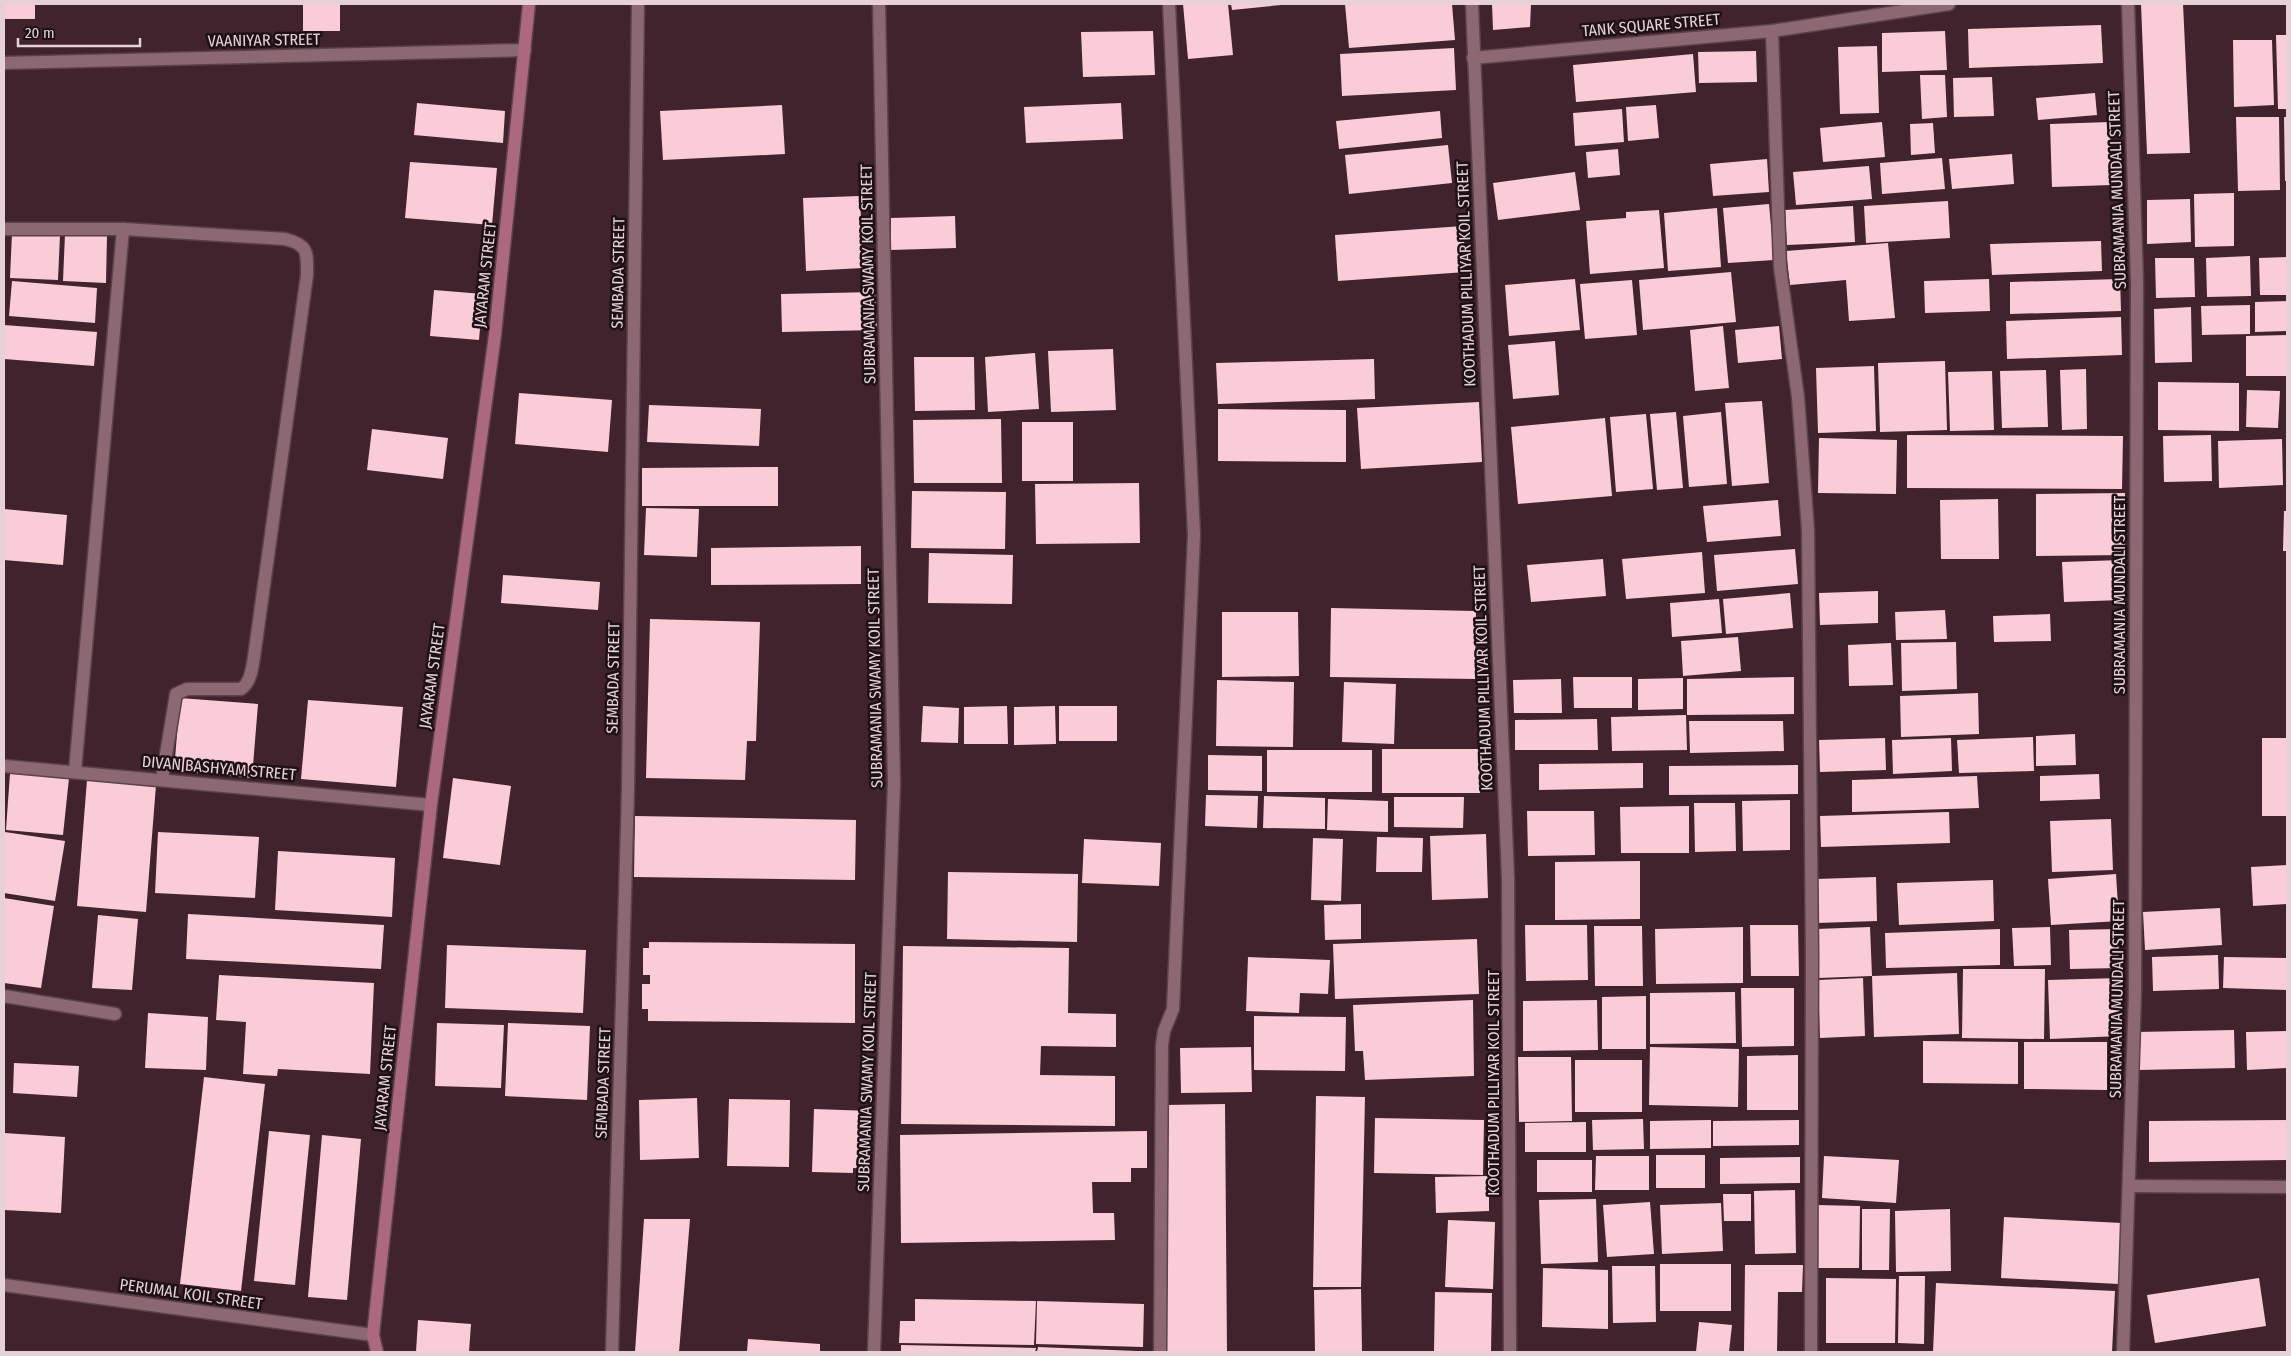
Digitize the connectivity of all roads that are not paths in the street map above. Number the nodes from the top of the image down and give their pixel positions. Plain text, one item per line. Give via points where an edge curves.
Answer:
1 (528, 4) edge
2 (638, 4) edge
3 (879, 4) edge
4 (1169, 4) edge
5 (1472, 4) edge
6 (1949, 4) edge
7 (2128, 4) edge
8 (1772, 31) junction
9 (525, 50) junction
10 (1474, 58) junction
11 (4, 63) edge
12 (4, 229) edge
13 (123, 229) junction
14 (4, 766) edge
15 (75, 771) junction
16 (162, 779) junction
17 (431, 805) junction
18 (4, 996) edge
19 (114, 1014) dead end
20 (2129, 1186) junction
21 (2287, 1187) edge
22 (4, 1285) edge
23 (373, 1335) junction
24 (377, 1352) edge
25 (612, 1352) edge
26 (874, 1352) edge
27 (1160, 1352) edge
28 (1510, 1352) edge
29 (1811, 1352) edge
30 (2124, 1352) edge

1 - 9 main road, JAYARAM STREET
2 - 25 street, SEMBADA STREET via 628,780
3 - 26 street, SUBRAMANIA SWAMY KOIL STREET via 894,783
4 - 27 street via 1194,535 1173,1009 1162,1045
5 - 10 street, KOOTHADUM PILLIYAR KOIL STREET
6 - 8 street, TANK SQUARE STREET
7 - 20 street, SUBRAMANIA MUNDALI STREET via 2137,282 2135,994
8 - 10 street, TANK SQUARE STREET
8 - 29 street via 1780,267 1798,397 1808,530
9 - 11 street, VAANIYAR STREET
9 - 17 main road, JAYARAM STREET via 495,335
10 - 28 street, KOOTHADUM PILLIYAR KOIL STREET via 1508,878
12 - 13 street
13 - 15 street
13 - 16 street via 285,239 304,247 307,256 307,275 250,677 242,690 187,690 176,694
14 - 15 street, DIVAN BASHYAM STREET
15 - 16 street, DIVAN BASHYAM STREET
16 - 17 street, DIVAN BASHYAM STREET
17 - 23 main road, JAYARAM STREET
18 - 19 street
20 - 21 street
20 - 30 street, SUBRAMANIA MUNDALI STREET
22 - 23 street, PERUMAL KOIL STREET
23 - 24 main road, JAYARAM STREET

